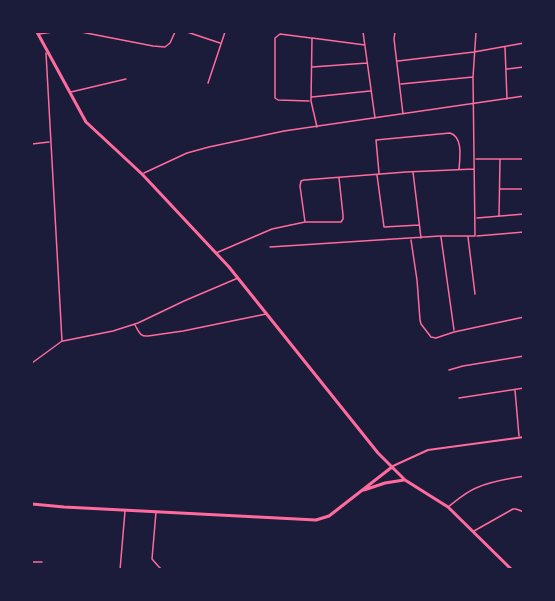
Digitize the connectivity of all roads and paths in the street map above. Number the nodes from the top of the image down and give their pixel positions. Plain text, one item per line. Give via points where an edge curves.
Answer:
1 (53, 32) edge
2 (81, 32) edge
3 (175, 32) edge
4 (187, 32) edge
5 (225, 32) edge
6 (363, 32) edge
7 (395, 32) edge
8 (476, 32) edge
9 (38, 33) edge
10 (312, 38) junction
11 (221, 43) junction
12 (524, 43) edge
13 (365, 45) junction
14 (505, 46) junction
15 (46, 50) junction
16 (474, 52) junction
17 (398, 61) junction
18 (367, 63) junction
19 (311, 67) junction
20 (524, 67) edge
21 (506, 70) junction
22 (473, 77) junction
23 (126, 79) dead end
24 (208, 83) dead end
25 (400, 84) junction
26 (371, 90) junction
27 (70, 92) junction
28 (524, 96) edge
29 (311, 99) junction
30 (507, 99) junction
31 (474, 104) junction
32 (403, 114) junction
33 (375, 118) junction
34 (316, 127) junction
35 (50, 142) junction
36 (32, 144) edge
37 (475, 159) junction
38 (524, 159) edge
39 (500, 160) junction
40 (475, 169) junction
41 (459, 170) junction
42 (412, 171) junction
43 (142, 174) junction
44 (378, 174) junction
45 (339, 177) junction
46 (499, 189) junction
47 (524, 189) edge
48 (524, 214) edge
49 (499, 216) junction
50 (476, 218) junction
51 (305, 222) junction
52 (419, 225) junction
53 (524, 232) edge
54 (440, 236) junction
55 (468, 236) junction
56 (475, 236) junction
57 (421, 238) junction
58 (411, 239) junction
59 (270, 247) dead end
60 (216, 253) junction
61 (238, 278) junction
62 (475, 294) dead end
63 (267, 314) junction
64 (524, 317) edge
65 (135, 324) junction
66 (454, 332) junction
67 (62, 341) junction
68 (524, 356) edge
69 (32, 363) edge
70 (449, 370) dead end
71 (524, 388) edge
72 (514, 389) junction
73 (459, 398) dead end
74 (519, 437) junction
75 (524, 437) edge
76 (392, 467) junction
77 (524, 477) edge
78 (405, 480) junction
79 (362, 490) junction
80 (32, 504) edge
81 (448, 507) junction
82 (124, 510) junction
83 (156, 512) junction
84 (523, 513) edge
85 (473, 532) junction
86 (32, 562) edge
87 (42, 562) dead end
88 (120, 570) edge
89 (163, 570) edge
90 (512, 570) edge

1 - 9 street
2 - 3 street via 165,47
4 - 11 street
5 - 11 street
6 - 13 street
7 - 17 street
8 - 16 street
9 - 15 main road
10 - 13 street
10 - 19 street
10 - 29 street via 280,34 275,38 274,96 278,100
11 - 24 street
12 - 14 street
13 - 18 street
14 - 16 street
14 - 21 street
15 - 27 main road
15 - 35 street
16 - 17 street
16 - 22 street
17 - 25 street
18 - 19 street
18 - 26 street
19 - 29 street
20 - 21 street
21 - 30 street
22 - 25 street
22 - 31 street
23 - 27 street
25 - 32 street
26 - 29 street
26 - 33 street
27 - 43 main road via 86,122
28 - 30 street
29 - 34 street
30 - 31 street
31 - 32 street
31 - 37 street
32 - 33 street
33 - 34 street
34 - 43 street via 198,150
35 - 36 street
35 - 67 street
37 - 39 street
37 - 40 street
38 - 39 street
39 - 46 street
40 - 41 street
40 - 50 street
41 - 42 street
41 - 44 street via 458,138 450,133 376,140
42 - 44 street
42 - 52 street
43 - 60 main road
44 - 45 street
44 - 52 street via 384,227
45 - 51 street via 301,182
45 - 51 street via 341,222
46 - 47 street
46 - 49 street
48 - 49 street
49 - 50 street
50 - 56 street
51 - 60 street via 272,229
52 - 57 street
53 - 56 street
54 - 55 street
54 - 57 street
54 - 66 street
55 - 56 street
55 - 62 street
57 - 58 street
58 - 59 street
58 - 66 street via 421,324 431,337
60 - 61 main road
61 - 63 main road
61 - 65 street
63 - 65 street via 148,336 140,334
63 - 76 main road
64 - 66 street
65 - 67 street
67 - 69 street
68 - 70 street
71 - 72 street
72 - 73 street
72 - 74 street
74 - 75 street
74 - 76 street via 428,450
76 - 78 main road
76 - 79 main road
77 - 81 street via 476,488
78 - 79 main road
78 - 81 main road
79 - 83 main road via 329,516 316,520
80 - 82 main road
81 - 85 main road
82 - 83 main road
82 - 88 street
83 - 89 street via 152,559
84 - 85 street via 513,509
85 - 90 main road
86 - 87 street

